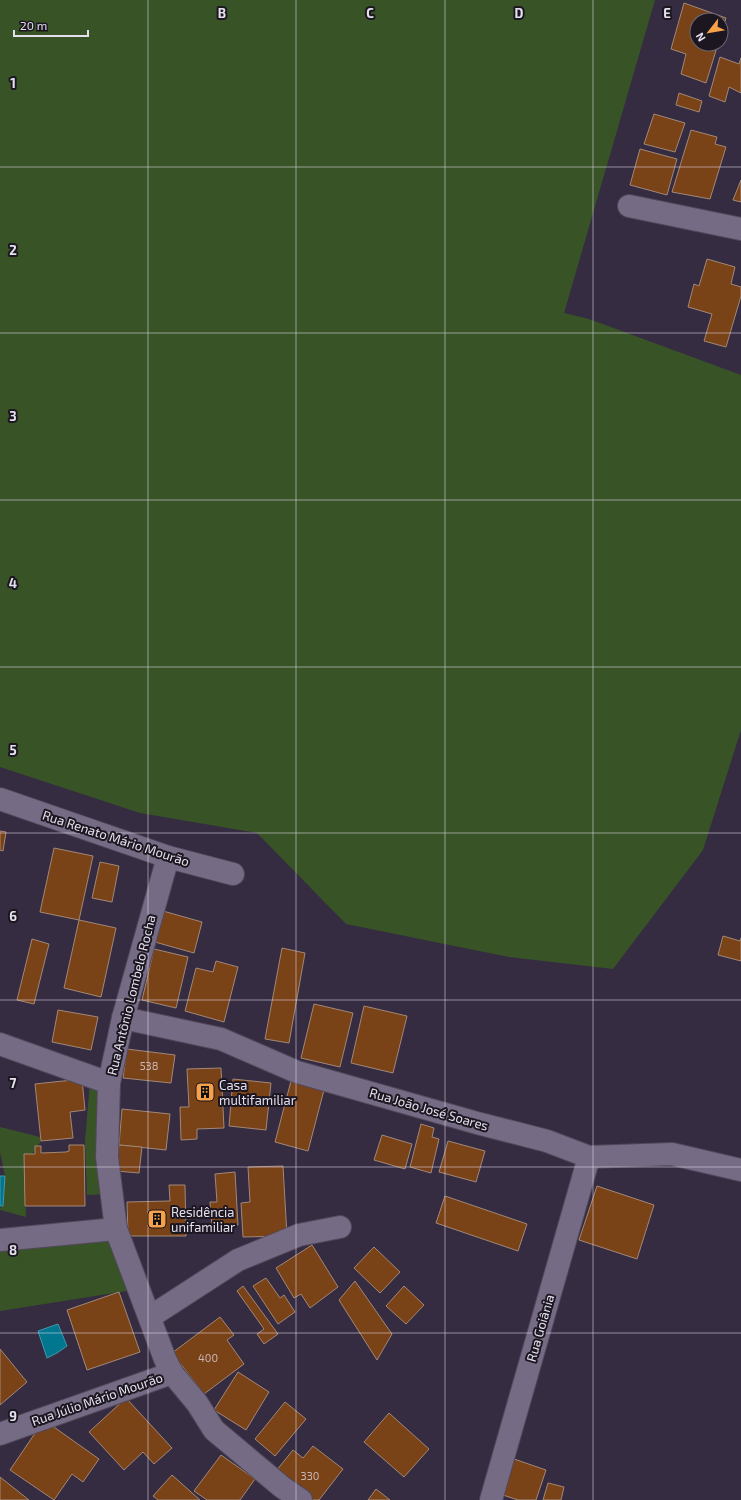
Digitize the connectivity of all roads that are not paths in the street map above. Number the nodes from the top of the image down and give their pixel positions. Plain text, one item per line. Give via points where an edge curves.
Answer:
1 (629, 206) dead end
2 (741, 229) edge
3 (0, 799) edge
4 (168, 857) junction
5 (233, 874) dead end
6 (123, 1018) junction
7 (0, 1044) edge
8 (109, 1083) junction
9 (589, 1157) junction
10 (741, 1170) edge
11 (340, 1227) dead end
12 (116, 1229) junction
13 (0, 1240) edge
14 (150, 1317) junction
15 (172, 1373) junction
16 (0, 1434) edge
17 (277, 1493) edge
18 (301, 1500) edge
19 (491, 1500) edge

1 - 2 street
3 - 4 street, Rua Renato Mário Mourão
4 - 5 street, Rua Renato Mário Mourão
4 - 6 street, Rua Antônio Lombelo Rocha
6 - 8 street, Rua Antônio Lombelo Rocha
6 - 9 street, Rua João José Soares via 221,1039 297,1072 546,1141
7 - 8 street
8 - 12 street, Rua Antônio Lombelo Rocha via 107,1157
9 - 10 street, Rua João José Soares via 672,1154
9 - 19 street, Rua Goiânia
11 - 14 street via 299,1235 238,1260
12 - 13 street
12 - 14 street, Rua Antônio Lombelo Rocha
14 - 15 street, Rua Antônio Lombelo Rocha
15 - 16 street, Rua Júlio Mário Mourão
15 - 17 street, Rua Antônio Lombelo Rocha via 197,1403 214,1430
17 - 18 street, Rua Antônio Lombelo Rocha

